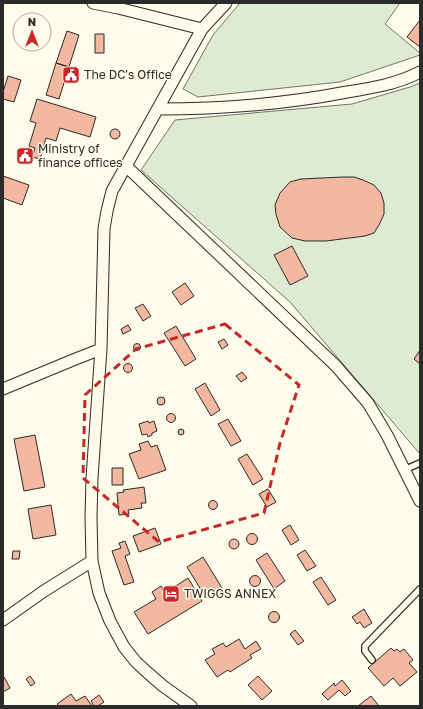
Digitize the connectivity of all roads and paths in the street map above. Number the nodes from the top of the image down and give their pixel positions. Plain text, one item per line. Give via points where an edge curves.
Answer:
1 (93, 3) edge
2 (226, 3) edge
3 (202, 29) junction
4 (420, 72) edge
5 (158, 110) junction
6 (126, 167) junction
7 (101, 349) junction
8 (3, 389) edge
9 (420, 463) edge
10 (404, 470) junction
11 (420, 501) edge
12 (92, 561) junction
13 (420, 589) edge
14 (3, 620) edge
15 (372, 660) dead end
16 (191, 706) edge

1 - 3 street
2 - 3 street
3 - 5 street
4 - 5 street via 388,85 316,98 248,106
5 - 6 street
6 - 7 street via 112,192 104,228
6 - 10 street via 336,366 368,402
7 - 8 street
7 - 12 street via 92,478
9 - 10 lane
10 - 11 street
12 - 14 street
12 - 16 street via 99,593 124,647 148,673
13 - 15 lane via 365,646 365,651

